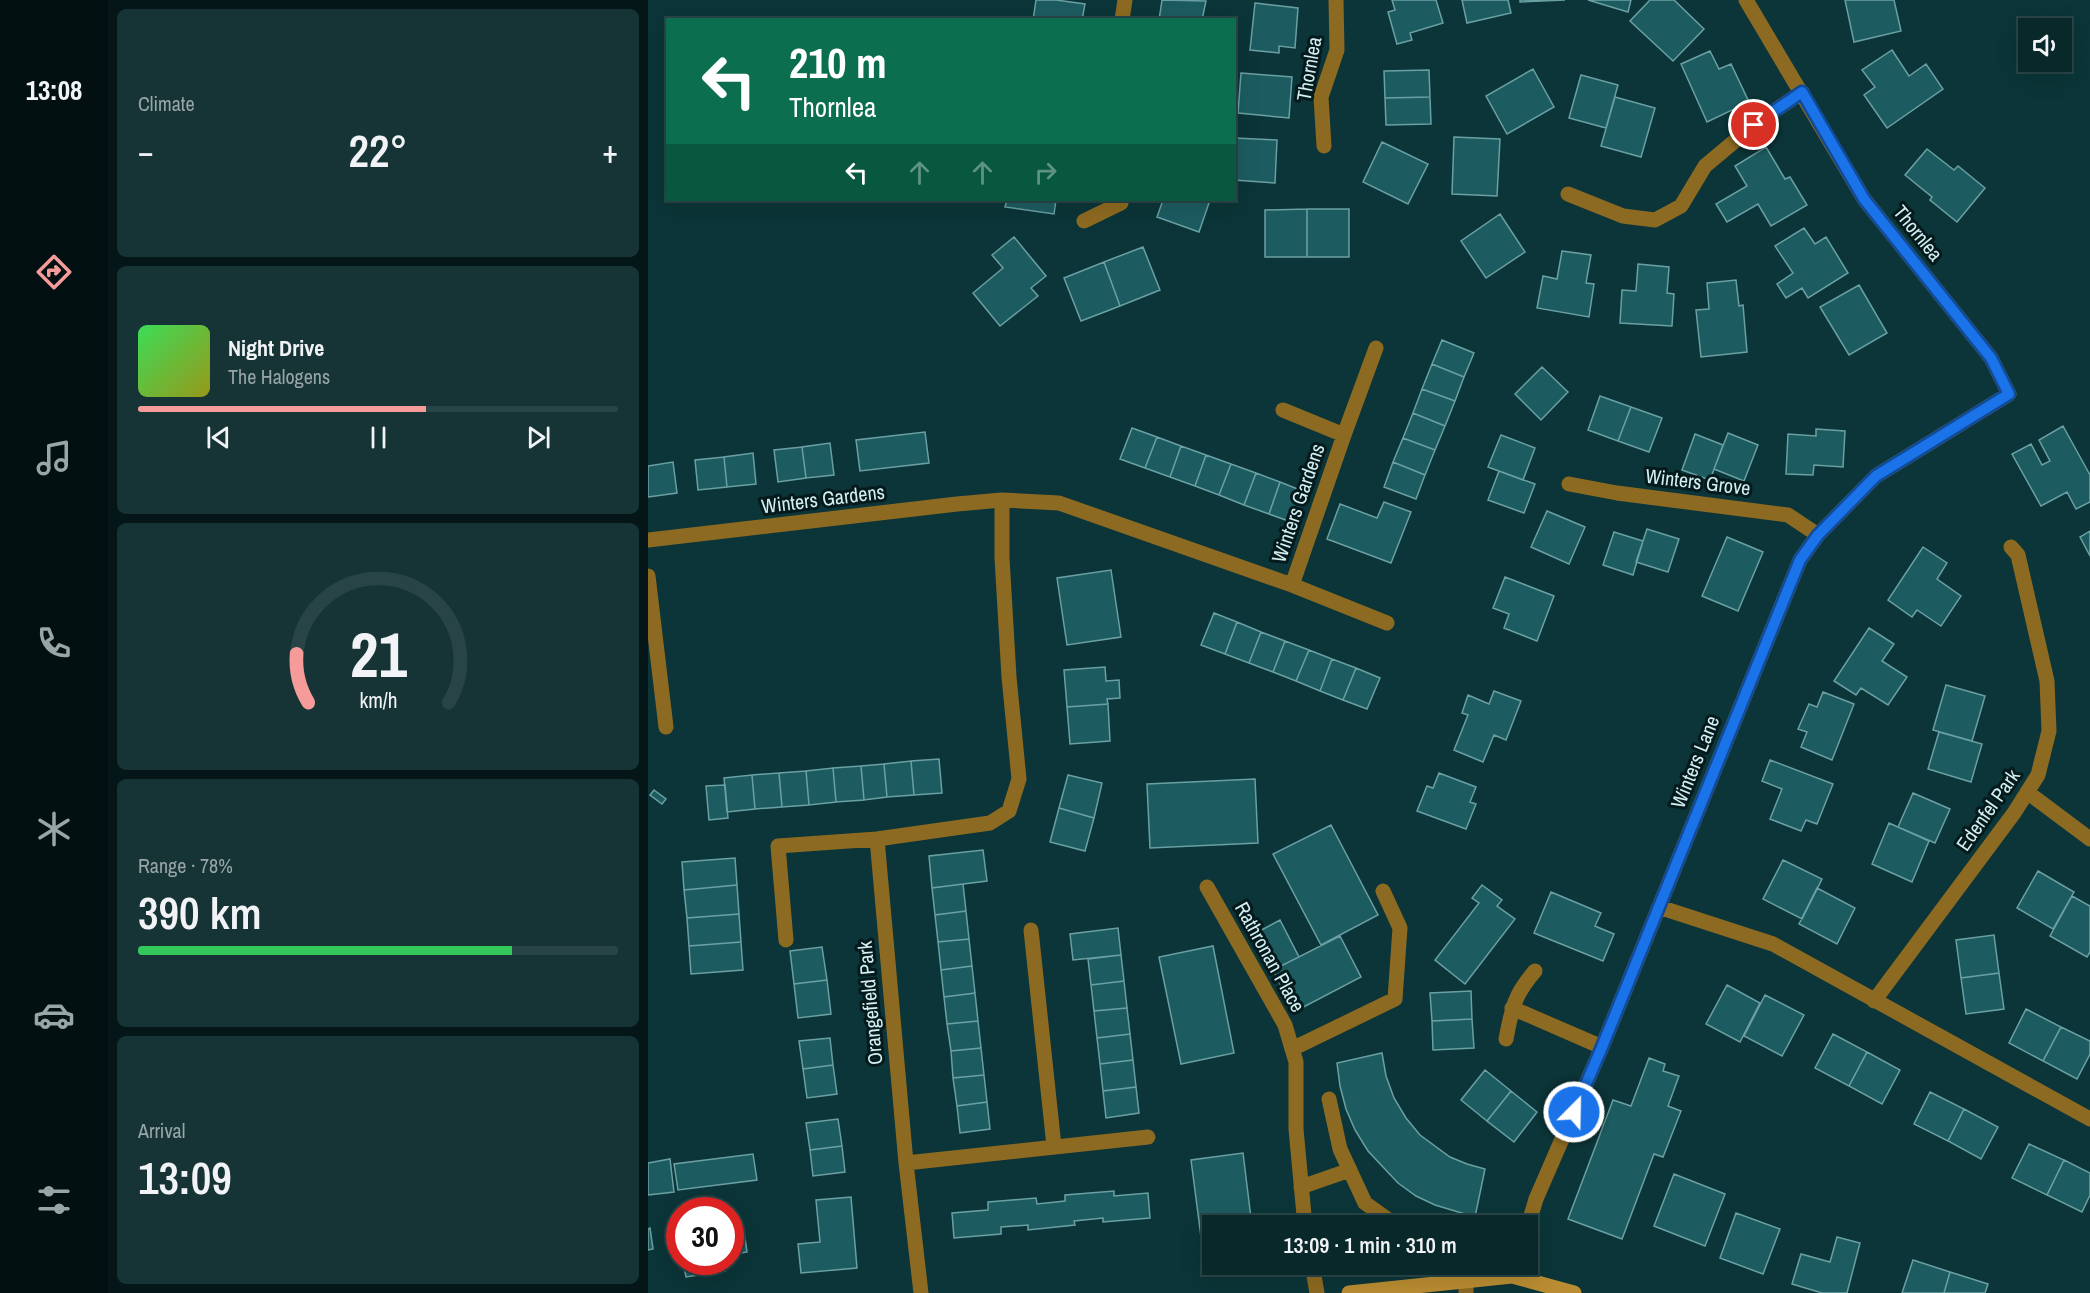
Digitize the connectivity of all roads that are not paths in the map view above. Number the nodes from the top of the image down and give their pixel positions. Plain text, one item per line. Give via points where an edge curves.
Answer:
1 (1125, 0) edge
2 (1336, 0) edge
3 (1746, 0) edge
4 (1122, 18) edge
5 (1802, 92) junction
6 (1324, 146) dead end
7 (1568, 194) dead end
8 (1120, 201) edge
9 (1084, 221) dead end
10 (1376, 348) dead end
11 (2009, 394) joint
12 (1283, 410) dead end
13 (1344, 435) junction
14 (1569, 484) dead end
15 (1002, 500) junction
16 (1818, 535) junction
17 (648, 540) edge
18 (2011, 547) dead end
19 (648, 576) edge
20 (1292, 585) junction
21 (1387, 622) dead end
22 (666, 727) dead end
23 (2027, 792) junction
24 (877, 839) junction
25 (2090, 839) edge
26 (1207, 887) dead end
27 (1383, 891) dead end
28 (1659, 908) junction
29 (1031, 930) dead end
30 (786, 940) dead end
31 (1535, 971) dead end
32 (1874, 1001) junction
33 (1512, 1008) junction
34 (1506, 1039) dead end
35 (1602, 1047) junction
36 (1292, 1049) junction
37 (1329, 1099) dead end
38 (2090, 1119) edge
39 (1148, 1137) dead end
40 (1054, 1146) junction
41 (906, 1163) junction
42 (1350, 1170) junction
43 (1301, 1187) junction
44 (1304, 1215) edge
45 (1382, 1215) edge
46 (1531, 1215) edge
47 (1314, 1275) edge
48 (1500, 1275) edge
49 (1527, 1275) edge
50 (1466, 1287) edge
51 (921, 1293) edge
52 (1317, 1293) edge
53 (1349, 1293) edge
54 (1574, 1293) edge

1 - 4 street
2 - 6 street, Thornlea via 1337,50 1321,97
3 - 5 street, Thornlea
5 - 7 street via 1705,166 1681,206 1655,220 1623,216
5 - 11 street, Thornlea via 1864,199 1991,358
8 - 9 street
10 - 13 street, Winters Gardens
11 - 16 street, Winters Lane via 1876,476
12 - 13 street, Winters Gardens
13 - 20 street, Winters Gardens
14 - 16 street, Winters Grove via 1788,516
15 - 17 street, Winters Gardens
15 - 20 street, Winters Gardens via 1059,503
15 - 24 street via 1006,629 1019,779 1009,811 990,823
16 - 28 street, Winters Lane via 1800,560
18 - 23 street, Edenfel Park via 2018,555 2047,681 2049,731 2038,775
19 - 22 street
20 - 21 street, Winters Gardens
23 - 25 street
23 - 32 street, Edenfel Park
24 - 30 street via 777,846
24 - 41 street, Orangefield Park
26 - 36 street, Rathronan Place via 1285,1025
27 - 36 street via 1401,928 1395,999
28 - 32 street via 1773,944
28 - 35 street, Winters Lane
29 - 40 street
31 - 33 street via 1520,988
32 - 38 street
33 - 34 street
33 - 35 street
35 - 46 street, Winters Lane
36 - 43 street, Rathronan Place via 1296,1062
37 - 42 street via 1340,1149
39 - 40 street
40 - 41 street
41 - 51 street, Orangefield Park
42 - 43 street
42 - 45 street via 1365,1203
43 - 44 street, Rathronan Place
47 - 52 street
48 - 50 main road
49 - 54 main road
50 - 53 main road

